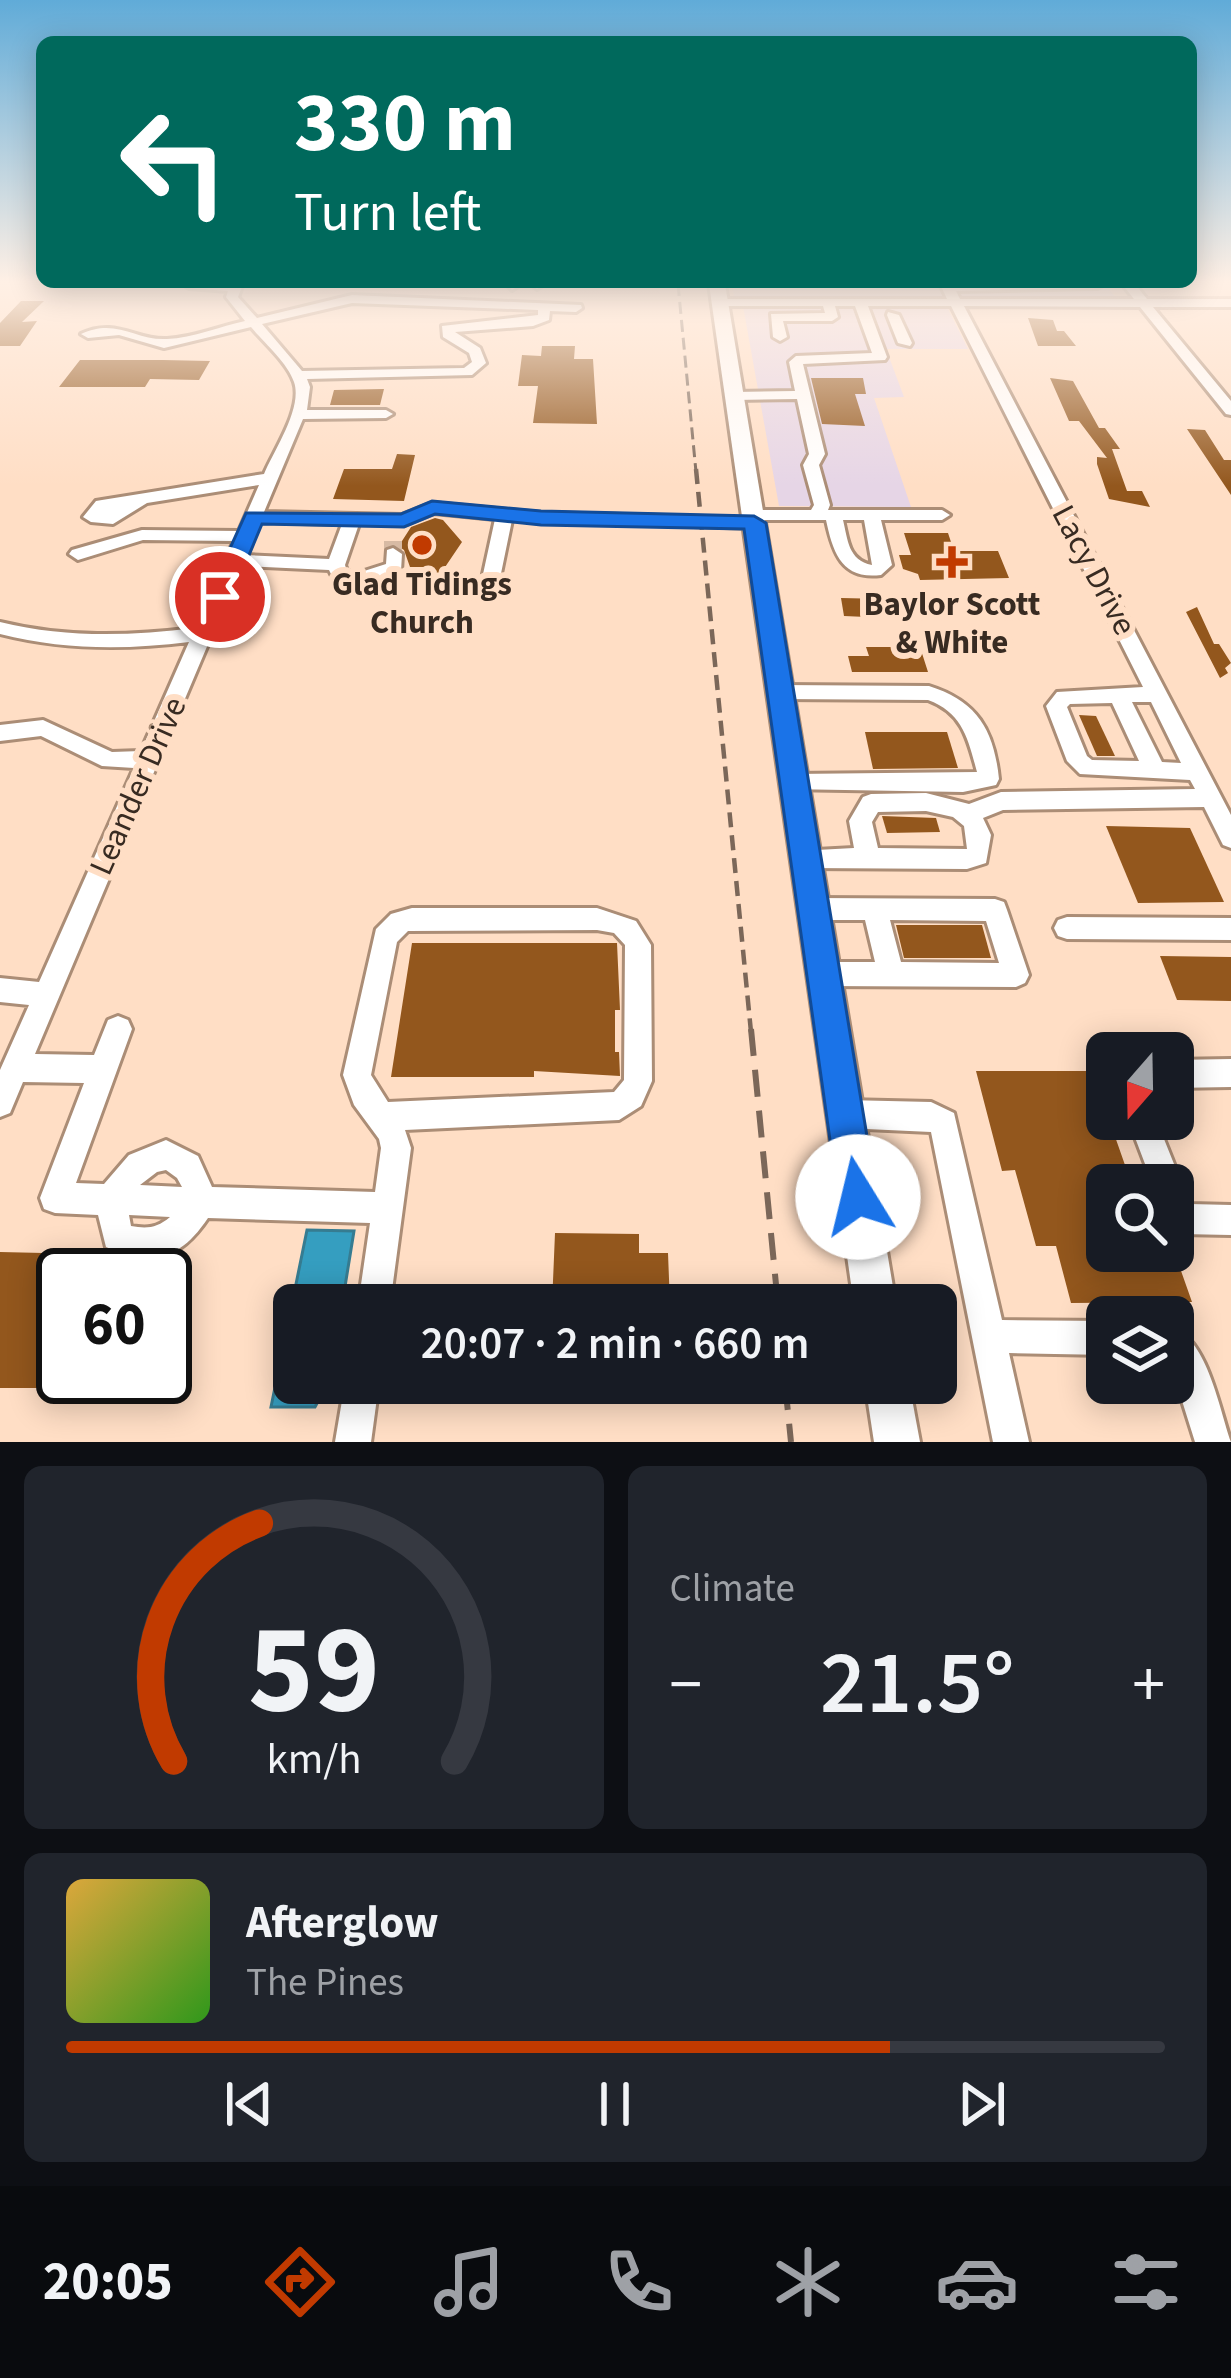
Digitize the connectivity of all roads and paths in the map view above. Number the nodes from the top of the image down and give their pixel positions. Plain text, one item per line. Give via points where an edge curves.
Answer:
1 (278, 351) edge
2 (475, 351) edge
3 (727, 351) edge
4 (878, 351) edge
5 (981, 351) edge
6 (1182, 351) edge
7 (298, 374) junction
8 (803, 395) junction
9 (734, 396) junction
10 (1231, 412) edge
11 (386, 414) dead end
12 (298, 415) junction
13 (270, 478) junction
14 (140, 500) dead end
15 (825, 515) junction
16 (871, 515) junction
17 (942, 515) dead end
18 (504, 516) junction
19 (352, 519) junction
20 (754, 519) junction
21 (399, 520) junction
22 (250, 527) junction
23 (78, 554) dead end
24 (236, 560) junction
25 (336, 565) junction
26 (489, 588) dead end
27 (0, 628) edge
28 (204, 634) junction
29 (780, 692) junction
30 (1118, 694) junction
31 (1159, 694) junction
32 (0, 734) edge
33 (150, 759) junction
34 (1155, 771) junction
35 (1198, 772) junction
36 (794, 783) junction
37 (1211, 798) junction
38 (969, 814) junction
39 (1231, 838) edge
40 (806, 858) junction
41 (868, 859) junction
42 (814, 909) junction
43 (875, 909) junction
44 (1067, 928) dead end
45 (1231, 929) edge
46 (824, 974) junction
47 (890, 974) junction
48 (0, 990) edge
49 (47, 995) junction
50 (118, 1029) dead end
51 (15, 1068) junction
52 (103, 1070) junction
53 (1231, 1073) edge
54 (1194, 1074) edge
55 (0, 1103) edge
56 (845, 1114) junction
57 (385, 1117) junction
58 (111, 1201) junction
59 (200, 1203) junction
60 (388, 1208) junction
61 (1194, 1220) edge
62 (1231, 1220) edge
63 (377, 1284) edge
64 (872, 1284) edge
65 (988, 1336) junction
66 (1086, 1338) edge
67 (1194, 1384) edge
68 (359, 1404) edge
69 (891, 1404) edge
70 (353, 1442) edge
71 (897, 1442) edge
72 (1011, 1442) edge
73 (1213, 1442) edge

1 - 7 street
2 - 7 street via 478,362 467,372
3 - 9 main road
4 - 8 street via 880,372 798,371
5 - 31 street, Lacy Drive
6 - 10 street
7 - 12 street, Leander Drive
8 - 9 street
8 - 15 street
9 - 20 main road
11 - 12 street
12 - 13 street, Leander Drive
13 - 14 street
13 - 22 street, Leander Drive
15 - 16 street
15 - 16 street via 847,564 875,572 883,555
15 - 20 street
16 - 17 street
18 - 20 street
18 - 21 street via 432,508
18 - 26 street
19 - 21 street
19 - 22 street
19 - 25 street
20 - 29 main road
21 - 25 street via 394,567 362,578 340,576
22 - 23 street via 142,536
22 - 24 street, Leander Drive
24 - 25 street
24 - 28 street, Leander Drive
27 - 28 street via 93,644
28 - 33 street, Leander Drive
29 - 36 main road
29 - 36 street via 948,699 974,723 988,773 963,783
30 - 31 street
30 - 34 street
30 - 34 street via 1057,700 1078,761 1097,770
31 - 35 street, Lacy Drive
32 - 33 street via 44,728 110,760
33 - 49 street, Leander Drive
34 - 35 street
35 - 37 street, Lacy Drive
36 - 40 main road
37 - 38 street via 1000,801
37 - 39 street, Lacy Drive
38 - 41 street via 978,856
38 - 41 street via 948,803 871,802 860,821
40 - 41 street
40 - 42 main road
42 - 43 street
42 - 46 main road
43 - 47 street
43 - 47 street via 994,910 1016,975
44 - 45 street
46 - 47 street
46 - 56 main road
48 - 49 street
49 - 51 street, Leander Drive
50 - 52 street
51 - 52 street
51 - 55 street, Leander Drive
52 - 58 street via 55,1198
53 - 54 street
56 - 64 main road
56 - 65 street via 944,1123
57 - 57 street via 359,1090 357,1075 381,948 400,922 597,920 634,935 638,1081 619,1106
57 - 60 street via 396,1148
58 - 59 street
58 - 59 street via 117,1236 138,1246 164,1243
58 - 59 street via 129,1172 166,1155 196,1174
59 - 60 street
60 - 63 street
61 - 62 street
65 - 66 street
65 - 72 street
67 - 73 street
68 - 70 street
69 - 71 main road

